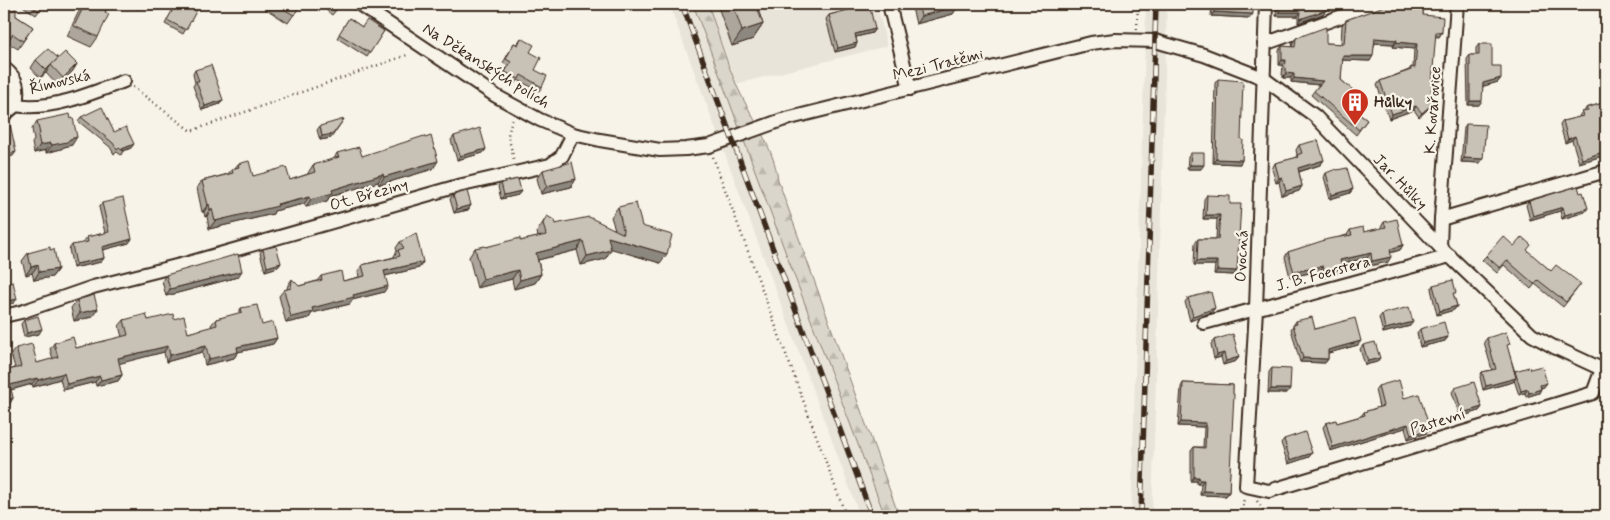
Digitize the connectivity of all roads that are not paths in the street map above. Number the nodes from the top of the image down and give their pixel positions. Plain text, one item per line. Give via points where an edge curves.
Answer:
1 (359, 4) edge
2 (889, 4) edge
3 (1266, 4) edge
4 (1376, 4) edge
5 (1457, 4) edge
6 (1155, 41) joint
7 (1264, 44) junction
8 (4, 68) edge
9 (1263, 78) junction
10 (124, 81) road end
11 (910, 89) junction
12 (16, 105) junction
13 (4, 115) edge
14 (573, 134) junction
15 (1606, 171) edge
16 (1441, 219) junction
17 (1440, 246) junction
18 (1450, 256) junction
19 (1256, 309) junction
20 (4, 316) edge
21 (1204, 323) dead end
22 (1604, 370) edge
23 (1269, 491) joint

1 - 14 street, Na Děkanských polích via 518,109
2 - 11 street
3 - 7 street, Ovocná
4 - 7 street
5 - 16 street, K. Kovařovice
6 - 9 street, Jar. Hůlky via 1204,55
6 - 11 street, Mezi Tratěmi via 1091,43
7 - 9 street, Ovocná
8 - 12 street via 14,75 18,92
9 - 17 street, Jar. Hůlky via 1315,116
9 - 19 street, Ovocná
10 - 12 street, Římovská via 56,103 27,107
11 - 14 street, Mezi Tratěmi via 782,120 709,146 660,150
12 - 13 street, Římovská
14 - 20 street, Ot. Březiny via 562,156 550,165 458,186 102,285
15 - 16 street
16 - 17 street, K. Kovařovice
17 - 18 street, Jar. Hůlky
18 - 19 street, J. B. Foerstera
18 - 22 street, Jar. Hůlky via 1532,335
19 - 21 street, J. B. Foerstera
19 - 23 street, Ovocná via 1246,486
22 - 23 street, Pastevní via 1593,393

